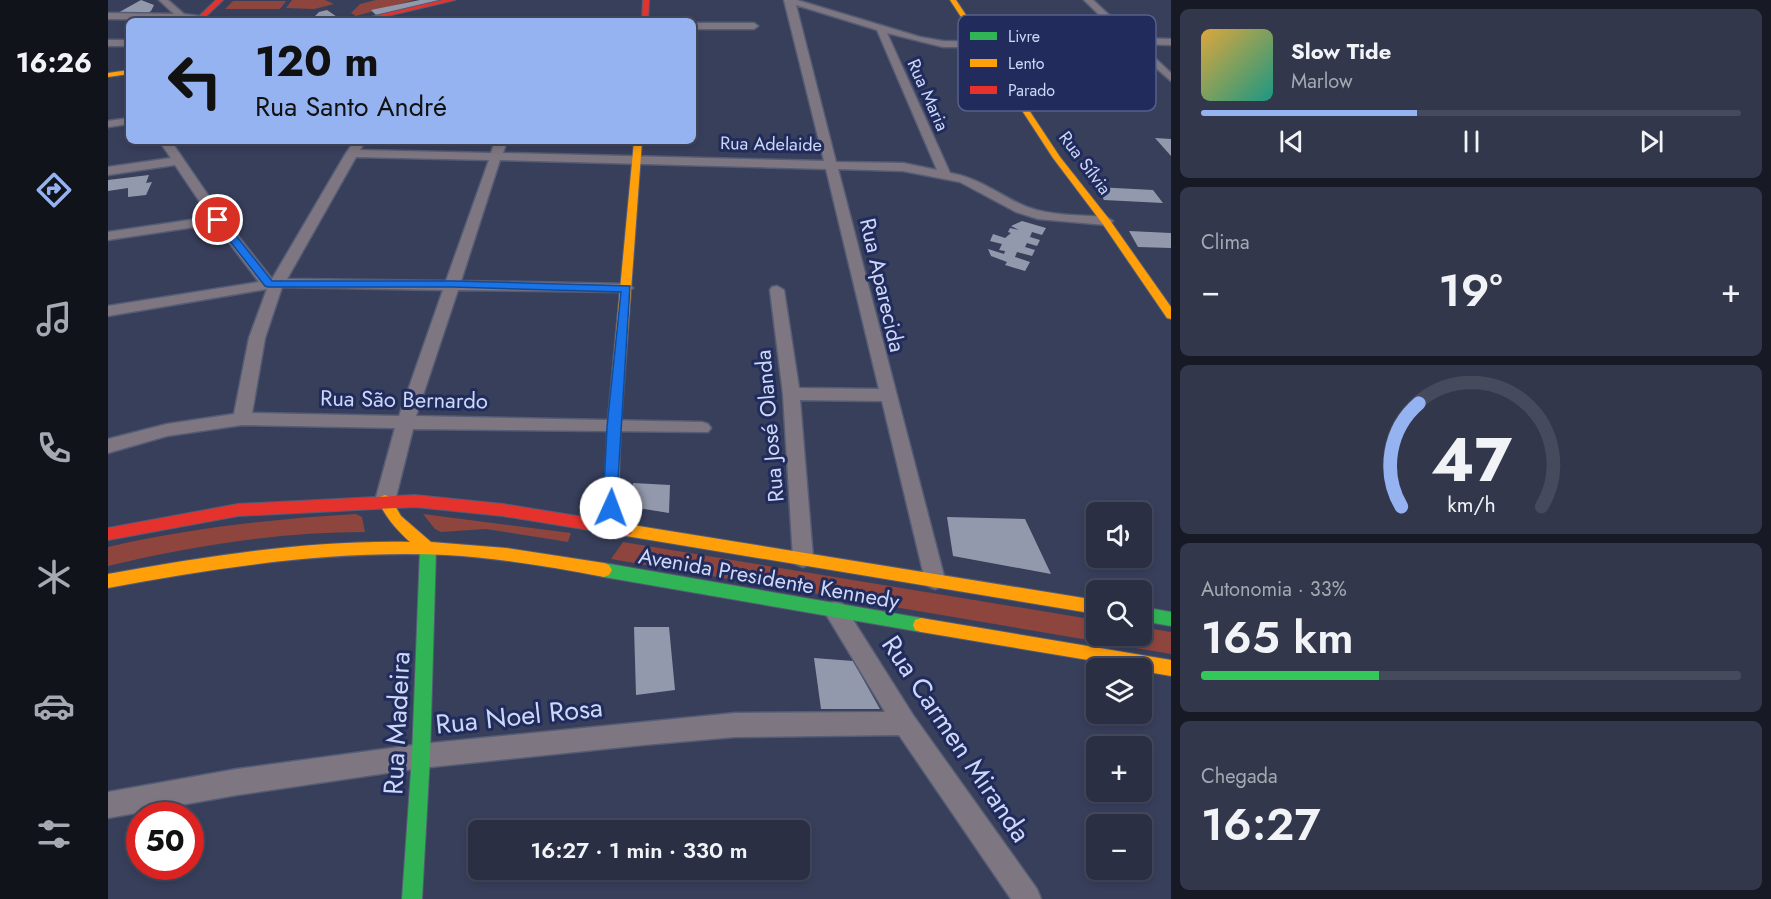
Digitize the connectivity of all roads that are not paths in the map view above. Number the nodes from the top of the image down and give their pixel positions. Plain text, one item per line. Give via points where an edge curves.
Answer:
1 (163, 0) edge
2 (220, 0) edge
3 (452, 0) edge
4 (646, 0) edge
5 (789, 0) edge
6 (953, 0) edge
7 (1088, 0) edge
8 (963, 15) edge
9 (1104, 15) edge
10 (108, 16) edge
11 (181, 16) junction
12 (194, 18) edge
13 (201, 18) edge
14 (371, 18) edge
15 (645, 18) edge
16 (696, 26) edge
17 (754, 26) dead end
18 (881, 29) junction
19 (1156, 42) edge
20 (1171, 42) edge
21 (108, 43) edge
22 (126, 43) edge
23 (958, 43) edge
24 (1156, 64) edge
25 (126, 74) edge
26 (108, 75) edge
27 (1171, 78) edge
28 (1026, 111) edge
29 (126, 121) edge
30 (108, 124) edge
31 (167, 144) edge
32 (358, 144) edge
33 (500, 144) edge
34 (638, 144) edge
35 (352, 153) junction
36 (497, 156) junction
37 (636, 159) junction
38 (177, 161) junction
39 (832, 164) junction
40 (108, 171) edge
41 (945, 174) junction
42 (218, 220) junction
43 (1107, 220) junction
44 (108, 236) edge
45 (273, 284) junction
46 (453, 284) junction
47 (626, 288) junction
48 (777, 290) dead end
49 (108, 311) edge
50 (1171, 315) edge
51 (791, 394) junction
52 (887, 395) junction
53 (242, 419) junction
54 (406, 421) junction
55 (614, 427) junction
56 (702, 428) dead end
57 (108, 446) edge
58 (385, 501) junction
59 (610, 528) junction
60 (108, 534) edge
61 (605, 544) dead end
62 (428, 549) junction
63 (593, 554) dead end
64 (803, 558) junction
65 (559, 562) junction
66 (935, 580) junction
67 (108, 581) edge
68 (1086, 605) edge
69 (835, 611) junction
70 (1152, 616) edge
71 (1171, 619) edge
72 (1171, 668) edge
73 (905, 723) junction
74 (421, 756) junction
75 (108, 805) edge
76 (412, 899) edge
77 (1027, 899) edge

1 - 11 street
2 - 13 main road
3 - 14 main road
4 - 15 main road
5 - 18 street
5 - 39 street, Rua Aparecida
6 - 8 main road, Rua Sílvia
7 - 9 street
10 - 11 street
11 - 12 street
16 - 17 street
18 - 23 street via 932,42
18 - 41 street, Rua Maria
19 - 20 street
21 - 22 street
24 - 27 street
25 - 26 main road
28 - 43 main road, Rua Sílvia via 1057,158
29 - 30 street
31 - 38 street
32 - 35 street
33 - 36 street
34 - 37 main road
35 - 36 street, Rua Adelaide
35 - 45 street
36 - 37 street, Rua Adelaide
36 - 46 street
37 - 39 street, Rua Adelaide
37 - 47 main road
38 - 40 street
38 - 42 street
39 - 41 street, Rua Adelaide via 903,167
39 - 52 street, Rua Aparecida
41 - 43 street, Rua Adelaide via 977,184 1031,213
42 - 44 street
42 - 45 street
43 - 50 main road, Rua Sílvia
45 - 46 street
45 - 49 street
45 - 53 street via 257,338
46 - 47 street
46 - 54 street
47 - 55 main road
48 - 51 street, Rua José Olanda
51 - 52 street
51 - 64 street, Rua José Olanda
52 - 66 street, Rua Aparecida
53 - 54 street, Rua São Bernardo
53 - 57 street, Rua São Bernardo via 166,430
54 - 55 street, Rua São Bernardo
54 - 58 street
55 - 56 street, Rua São Bernardo
55 - 59 main road
58 - 59 main road, Avenida Presidente Kennedy via 481,507
58 - 60 main road, Avenida Presidente Kennedy via 238,510
58 - 62 main road via 396,520
59 - 61 main road
59 - 64 main road, Avenida Presidente Kennedy
62 - 65 main road, Avenida Presidente Kennedy
62 - 67 main road, Avenida Presidente Kennedy via 270,555
62 - 74 main road, Rua Madeira
63 - 65 main road
64 - 66 main road, Avenida Presidente Kennedy
65 - 69 main road, Avenida Presidente Kennedy
66 - 68 main road, Avenida Presidente Kennedy
69 - 72 main road, Avenida Presidente Kennedy
69 - 73 street, Rua Carmen Miranda
70 - 71 main road
73 - 74 street, Rua Noel Rosa via 735,725
73 - 77 street, Rua Carmen Miranda
74 - 75 street, Rua Noel Rosa
74 - 76 main road, Rua Madeira

